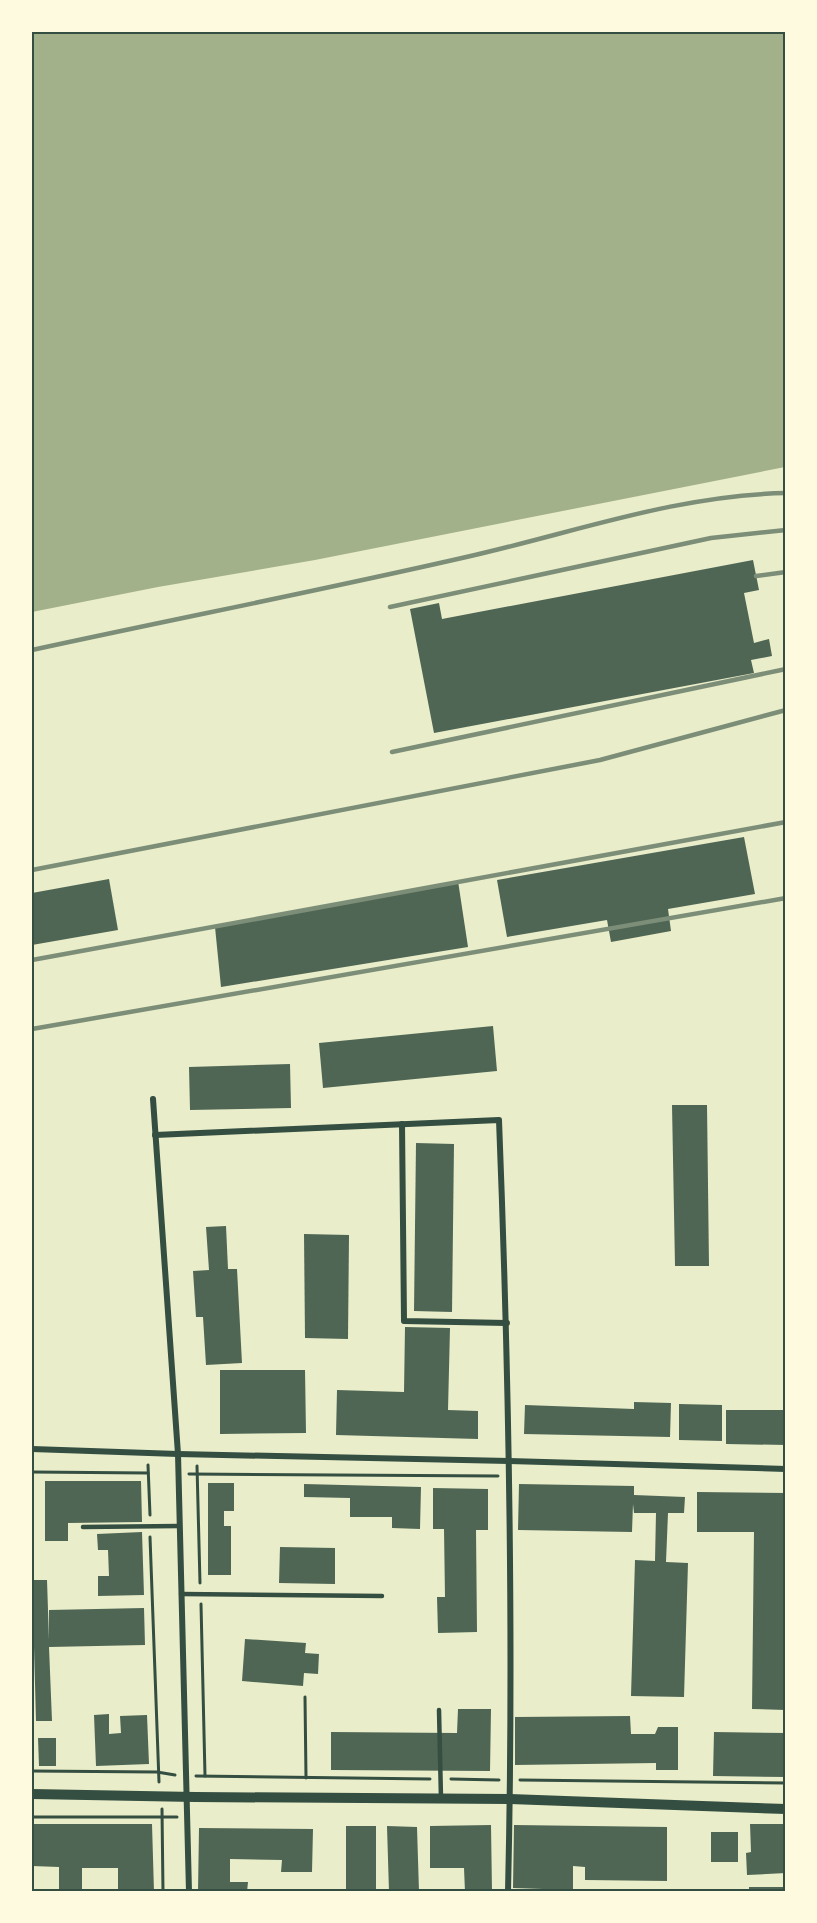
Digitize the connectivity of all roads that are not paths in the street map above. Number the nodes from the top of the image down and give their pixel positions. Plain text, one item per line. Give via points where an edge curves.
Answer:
1 (153, 1099) dead end
2 (402, 1124) junction
3 (155, 1135) junction
4 (507, 1323) junction
5 (32, 1449) edge
6 (178, 1454) junction
7 (509, 1461) junction
8 (786, 1470) edge
9 (179, 1526) junction
10 (83, 1527) dead end
11 (181, 1594) junction
12 (381, 1596) dead end
13 (439, 1710) dead end
14 (32, 1794) edge
15 (187, 1797) junction
16 (441, 1799) junction
17 (510, 1799) junction
18 (786, 1809) edge
19 (189, 1892) edge
20 (508, 1892) edge

1 - 3 street
2 - 3 street
2 - 4 street via 404,1321
2 - 4 street via 499,1120
3 - 6 street
4 - 7 street
5 - 6 street
6 - 7 street
6 - 9 street
7 - 8 street
7 - 17 street
9 - 10 lane
9 - 11 street
11 - 12 lane
11 - 15 street
13 - 16 lane
14 - 15 street
15 - 16 street
15 - 19 street
16 - 17 street
17 - 18 street
17 - 20 street

